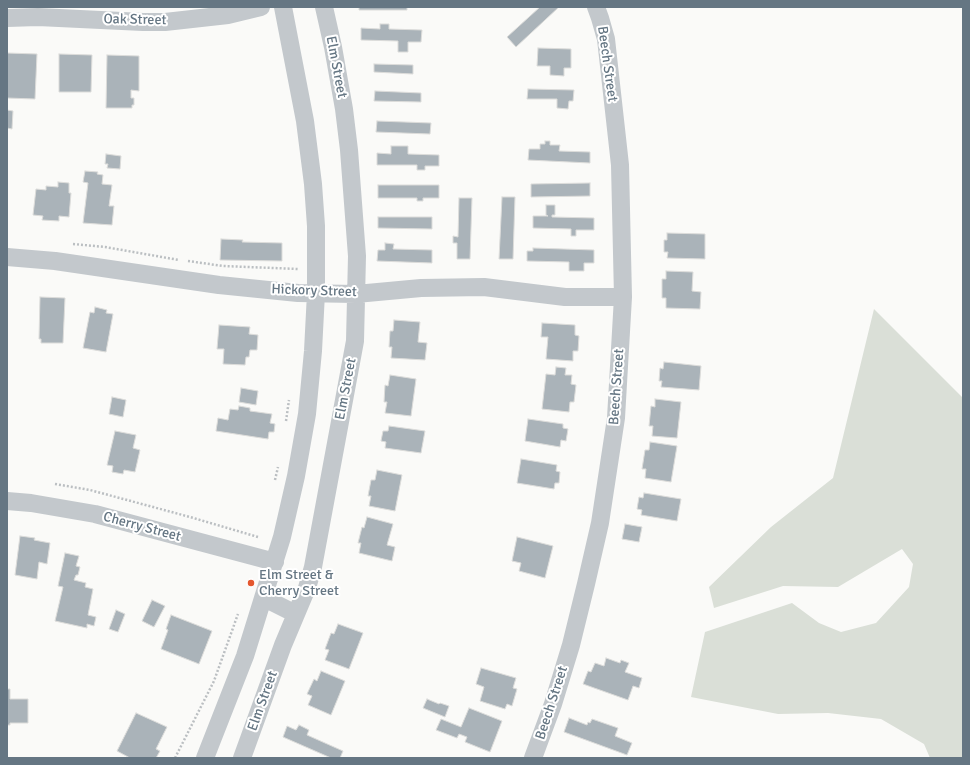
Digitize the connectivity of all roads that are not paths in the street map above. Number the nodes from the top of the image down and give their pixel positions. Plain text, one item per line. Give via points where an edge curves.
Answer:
1 (261, 7) edge
2 (283, 7) edge
3 (324, 7) edge
4 (596, 7) edge
5 (7, 18) edge
6 (7, 257) edge
7 (316, 293) junction
8 (356, 294) junction
9 (623, 297) junction
10 (7, 501) edge
11 (275, 562) junction
12 (264, 598) junction
13 (296, 614) junction
14 (205, 758) edge
15 (242, 758) edge
16 (533, 758) edge

1 - 5 street, Oak Street via 228,15 165,22
2 - 7 street via 305,121 313,184
3 - 8 street, Elm Street via 335,54 349,150 357,256
4 - 9 street, Beech Street via 606,39 620,166
6 - 7 street, Hickory Street via 55,261 226,285
7 - 8 street, Hickory Street
7 - 11 street via 307,414 296,476
8 - 9 street, Hickory Street via 421,288 484,287 565,296
8 - 13 street, Elm Street via 352,361 313,567
9 - 16 street, Beech Street via 616,418 600,523 571,645
10 - 11 street, Cherry Street via 95,514
11 - 12 street
12 - 13 street
12 - 14 street via 245,656
13 - 15 street, Elm Street

